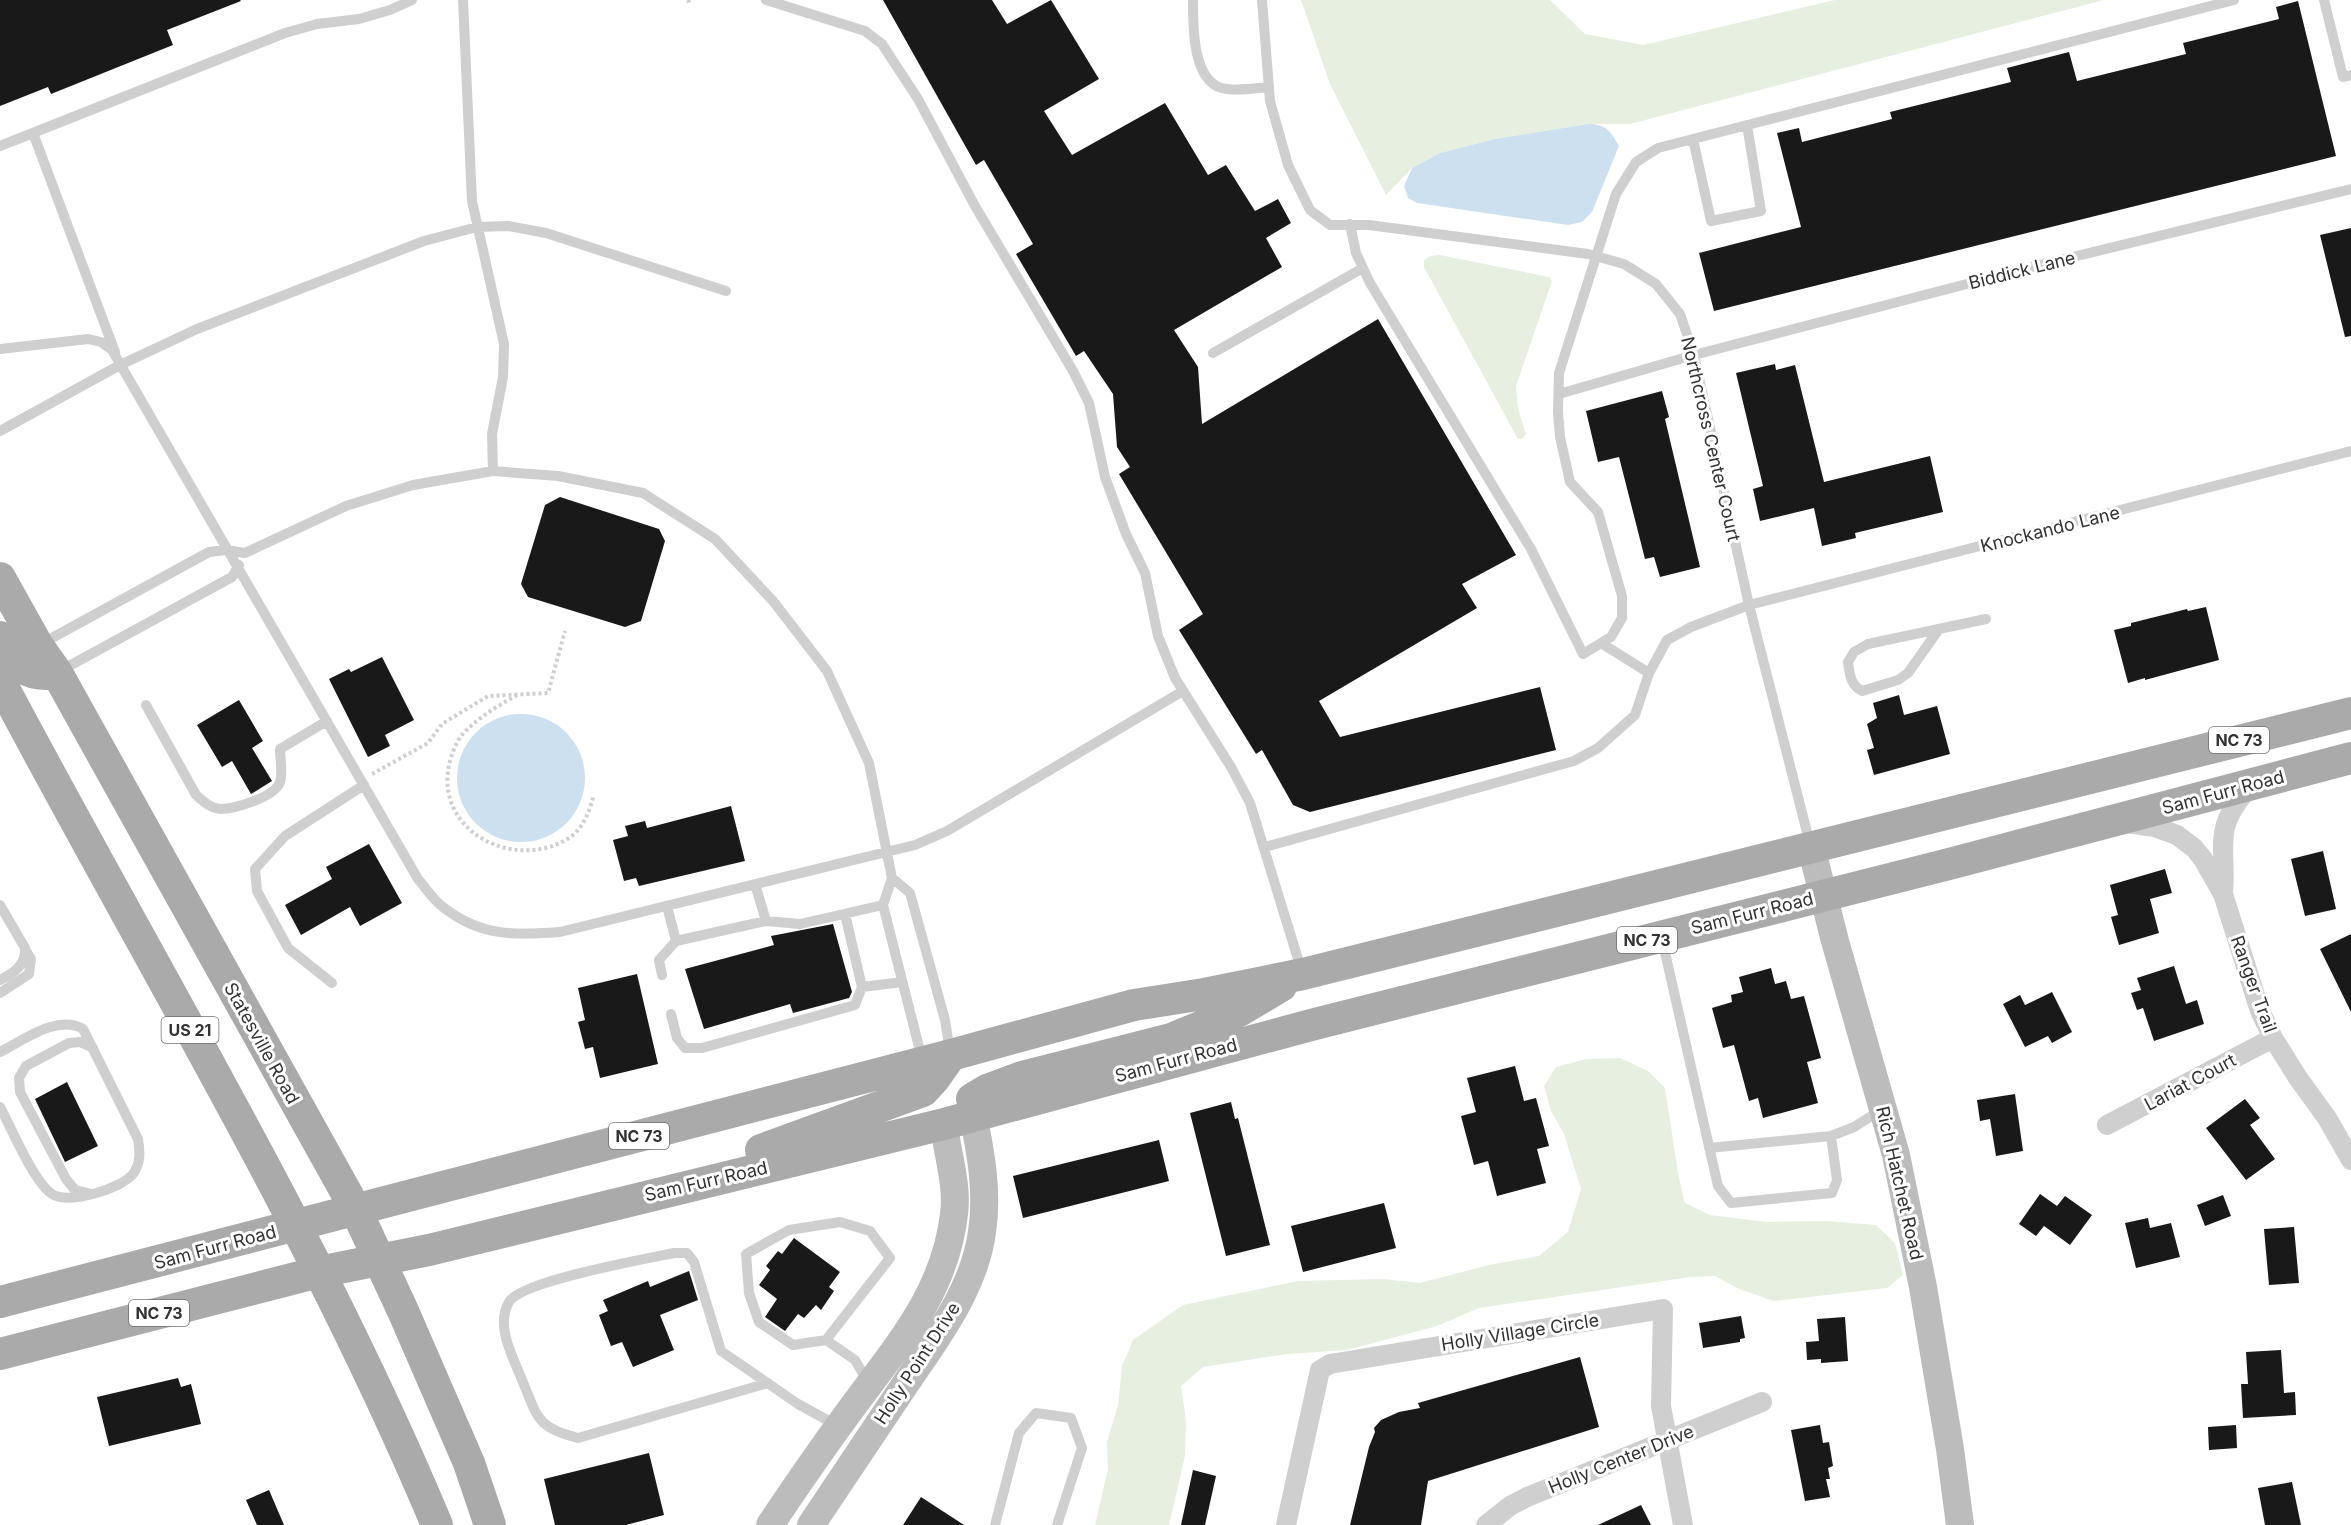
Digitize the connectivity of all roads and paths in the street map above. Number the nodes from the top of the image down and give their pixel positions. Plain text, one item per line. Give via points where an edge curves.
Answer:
1 (412, 0) edge
2 (463, 0) edge
3 (766, 0) edge
4 (1193, 0) edge
5 (1262, 0) edge
6 (2234, 0) edge
7 (2324, 0) edge
8 (2351, 75) edge
9 (1269, 87) junction
10 (1747, 125) junction
11 (33, 133) junction
12 (1693, 139) junction
13 (0, 146) edge
14 (2351, 189) edge
15 (1350, 224) junction
16 (477, 227) junction
17 (1597, 257) junction
18 (1363, 268) junction
19 (726, 291) dead end
20 (0, 350) edge
21 (1213, 353) dead end
22 (1694, 355) junction
23 (120, 365) junction
24 (1559, 394) junction
25 (0, 431) edge
26 (2351, 451) edge
27 (493, 471) junction
28 (226, 550) junction
29 (245, 553) junction
30 (237, 568) junction
31 (0, 578) edge
32 (1749, 605) junction
33 (1986, 619) dead end
34 (1940, 629) junction
35 (565, 631) dead end
36 (0, 637) edge
37 (1601, 643) junction
38 (38, 646) junction
39 (57, 673) junction
40 (1649, 673) junction
41 (1183, 691) junction
42 (517, 695) junction
43 (5, 700) edge
44 (146, 705) dead end
45 (2351, 713) edge
46 (327, 721) junction
47 (2351, 759) edge
48 (362, 782) junction
49 (2252, 784) junction
50 (594, 795) dead end
51 (2112, 821) junction
52 (1265, 847) junction
53 (1811, 847) junction
54 (887, 851) junction
55 (892, 878) junction
56 (755, 884) junction
57 (1823, 894) junction
58 (2223, 894) junction
59 (0, 905) edge
60 (883, 905) junction
61 (667, 906) junction
62 (845, 914) junction
63 (766, 921) junction
64 (1662, 936) junction
65 (676, 941) junction
66 (25, 948) junction
67 (1303, 974) junction
68 (662, 975) dead end
69 (0, 980) edge
70 (902, 982) junction
71 (332, 983) dead end
72 (862, 987) junction
73 (0, 993) edge
74 (671, 1014) dead end
75 (2273, 1038) junction
76 (93, 1048) junction
77 (0, 1052) edge
78 (937, 1059) junction
79 (0, 1107) edge
80 (1883, 1108) junction
81 (959, 1119) junction
82 (2107, 1125) dead end
83 (1831, 1136) junction
84 (1709, 1148) junction
85 (2351, 1160) edge
86 (90, 1194) junction
87 (604, 1206) junction
88 (356, 1210) junction
89 (294, 1226) junction
90 (379, 1260) junction
91 (319, 1272) junction
92 (0, 1302) edge
93 (826, 1340) junction
94 (0, 1354) edge
95 (768, 1383) junction
96 (869, 1384) junction
97 (1762, 1402) dead end
98 (838, 1426) junction
99 (1668, 1440) junction
100 (437, 1525) edge
101 (490, 1525) edge
102 (770, 1525) edge
103 (787, 1525) edge
104 (811, 1525) edge
105 (995, 1525) edge
106 (1058, 1525) edge
107 (1286, 1525) edge
108 (1486, 1525) edge
109 (1683, 1525) edge
110 (1960, 1525) edge

1 - 11 lane via 359,19 285,33
2 - 16 lane via 472,201
3 - 41 lane via 865,31 882,44 918,99 1089,403 1105,477 1145,573 1158,636
4 - 9 lane via 1193,31 1203,74 1226,90
5 - 9 lane, Northcross Center Court
6 - 10 lane
7 - 8 lane via 2343,77
9 - 15 lane, Northcross Center Court via 1288,165 1310,210 1330,225
10 - 12 lane
10 - 12 lane via 1761,211 1711,221
11 - 13 lane
11 - 23 lane
12 - 17 lane via 1658,148 1636,162 1616,194
14 - 22 lane, Biddick Lane
15 - 17 lane, Northcross Center Court
15 - 18 lane
16 - 19 lane via 508,226 546,233
16 - 23 lane via 424,242 240,312
16 - 27 lane via 504,344 503,377 492,434
17 - 22 lane, Northcross Center Court via 1624,264 1656,285 1680,314
17 - 24 lane via 1560,373
18 - 21 lane
18 - 37 lane via 1531,549 1583,654
20 - 23 lane via 88,339 112,350
22 - 24 lane, Biddick Lane
22 - 32 lane, Northcross Center Court
23 - 25 lane
23 - 28 lane
24 - 37 lane via 1560,437 1570,482 1598,512 1622,596 1622,618 1611,637
26 - 32 lane, Knockando Lane
27 - 29 lane via 413,485 346,506
27 - 54 lane via 558,476 644,493 715,539 773,601 827,671 869,763
28 - 29 lane
28 - 30 lane
28 - 38 lane via 208,552
29 - 30 lane
30 - 39 lane via 232,577
30 - 46 lane
31 - 38 main road, Statesville Road / US 21
32 - 40 lane, Knockando Lane via 1668,640
32 - 53 lane, Northcross Center Court
33 - 34 lane
34 - 34 lane via 1908,673 1898,680 1862,691 1854,686 1848,662 1854,652 1868,644
35 - 42 path via 548,693
36 - 39 main road via 14,660 28,672
37 - 40 lane
38 - 39 main road, Statesville Road / US 21
39 - 88 main road, Statesville Road / US 21
40 - 52 lane, Knockando Lane via 1635,715 1598,748 1574,761
41 - 52 lane via 1250,803
41 - 54 lane via 934,838
42 - 48 path via 488,696 442,724 428,743
42 - 50 path via 493,708 460,736 451,759 446,781 451,804 467,828 493,844 524,851 548,848 571,837 586,819
43 - 89 main road, US 21
44 - 46 lane via 196,795 219,809 244,805 273,791 280,782 280,749
45 - 53 main road, Sam Furr Road / NC 73
46 - 48 lane
47 - 49 main road, Sam Furr Road / NC 73
48 - 61 lane via 418,879 441,907 473,926 511,935 560,932
48 - 71 lane via 285,836 255,869 257,891 288,948
49 - 51 main road, Sam Furr Road / NC 73
49 - 58 street, Ranger Trail via 2234,805 2222,832
51 - 57 main road, Sam Furr Road / NC 73
51 - 58 street, Ranger Trail via 2155,827 2177,835 2203,859
52 - 67 lane
53 - 57 main road, Rich Hatchet Road
53 - 67 main road, Sam Furr Road / NC 73
54 - 55 lane
54 - 56 lane
55 - 60 lane
55 - 78 lane via 910,893 945,1020
56 - 61 lane
56 - 63 lane
57 - 64 main road, Sam Furr Road / NC 73
57 - 80 main road, Rich Hatchet Road
58 - 75 street, Ranger Trail via 2260,1011
59 - 66 lane
60 - 62 lane
60 - 70 lane
61 - 65 lane
62 - 63 lane via 800,924
62 - 72 lane
63 - 65 lane
64 - 81 main road, Sam Furr Road / NC 73
64 - 84 lane
65 - 68 lane via 659,960
66 - 69 lane via 18,969
66 - 73 lane via 31,959 29,974
67 - 78 main road, Sam Furr Road / NC 73 via 1134,1005
67 - 81 main road via 1239,1011 1171,1039 1022,1077 987,1090 973,1098
70 - 72 lane
70 - 78 lane
72 - 74 lane via 855,1005 702,1048 686,1048 677,1038
75 - 82 street, Lariat Court
75 - 85 street, Ranger Trail
76 - 77 lane via 83,1029 74,1023 58,1024
76 - 86 lane via 138,1138 141,1155 133,1174 118,1186
76 - 86 lane via 80,1042 69,1043 26,1066 19,1078 20,1092 66,1179 75,1190
78 - 87 main road via 934,1079 908,1098
78 - 88 main road, Sam Furr Road / NC 73
79 - 86 lane via 41,1184 53,1195 68,1199
80 - 83 lane
80 - 110 main road, Rich Hatchet Road via 1923,1287
81 - 87 main road, Sam Furr Road / NC 73
81 - 96 main road, Holly Point Drive via 947,1152 955,1212 939,1279 916,1319
81 - 104 main road, Holly Point Drive via 982,1165 982,1233 972,1268 955,1310
83 - 84 lane
83 - 84 lane via 1838,1180 1832,1193 1731,1203 1718,1186
87 - 90 main road, Sam Furr Road / NC 73
88 - 89 main road, Sam Furr Road / NC 73
88 - 90 main road, Statesville Road / US 21
89 - 91 main road, US 21
89 - 92 main road, Sam Furr Road / NC 73
90 - 91 main road, Sam Furr Road / NC 73
90 - 101 main road, Statesville Road / US 21 via 469,1463
91 - 94 main road, Sam Furr Road / NC 73
91 - 100 main road, US 21
93 - 93 lane via 793,1345 759,1322 749,1293 746,1254 789,1230 840,1222 870,1231 890,1258
93 - 96 lane via 855,1360
95 - 95 lane via 721,1350 694,1262 687,1252 543,1283 509,1300 506,1341 539,1420 555,1432 578,1438
95 - 98 lane
96 - 98 main road, Holly Point Drive
97 - 99 street, Holly Center Drive
98 - 102 main road, Holly Point Drive
98 - 103 main road
99 - 107 street, Holly Village Circle via 1661,1406 1663,1309 1330,1364 1320,1370
99 - 108 street, Holly Center Drive via 1527,1497
99 - 109 street, Holly Village Circle
105 - 106 lane via 1019,1433 1036,1413 1071,1418 1082,1448

